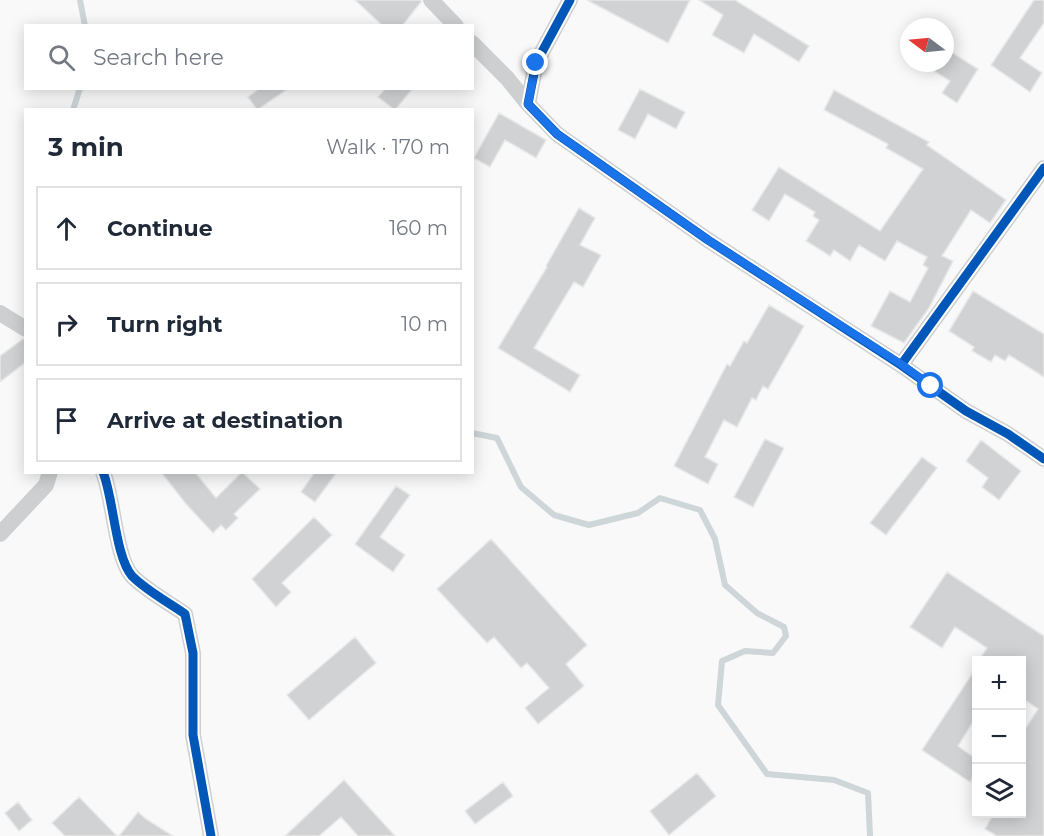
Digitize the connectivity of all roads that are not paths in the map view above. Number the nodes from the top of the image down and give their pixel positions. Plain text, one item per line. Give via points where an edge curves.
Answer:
1 (431, 0) edge
2 (570, 0) edge
3 (454, 24) edge
4 (474, 45) edge
5 (528, 104) junction
6 (1044, 168) edge
7 (0, 313) edge
8 (24, 328) edge
9 (901, 364) junction
10 (1044, 459) edge
11 (49, 474) edge
12 (104, 474) edge
13 (0, 534) edge
14 (212, 836) edge

1 - 3 street
2 - 5 street via 536,63
4 - 5 street
5 - 9 street via 557,134 689,227
6 - 9 street
7 - 8 street
9 - 10 street via 966,411
11 - 13 street via 46,485
12 - 14 street via 130,574 185,614 193,653 193,735

